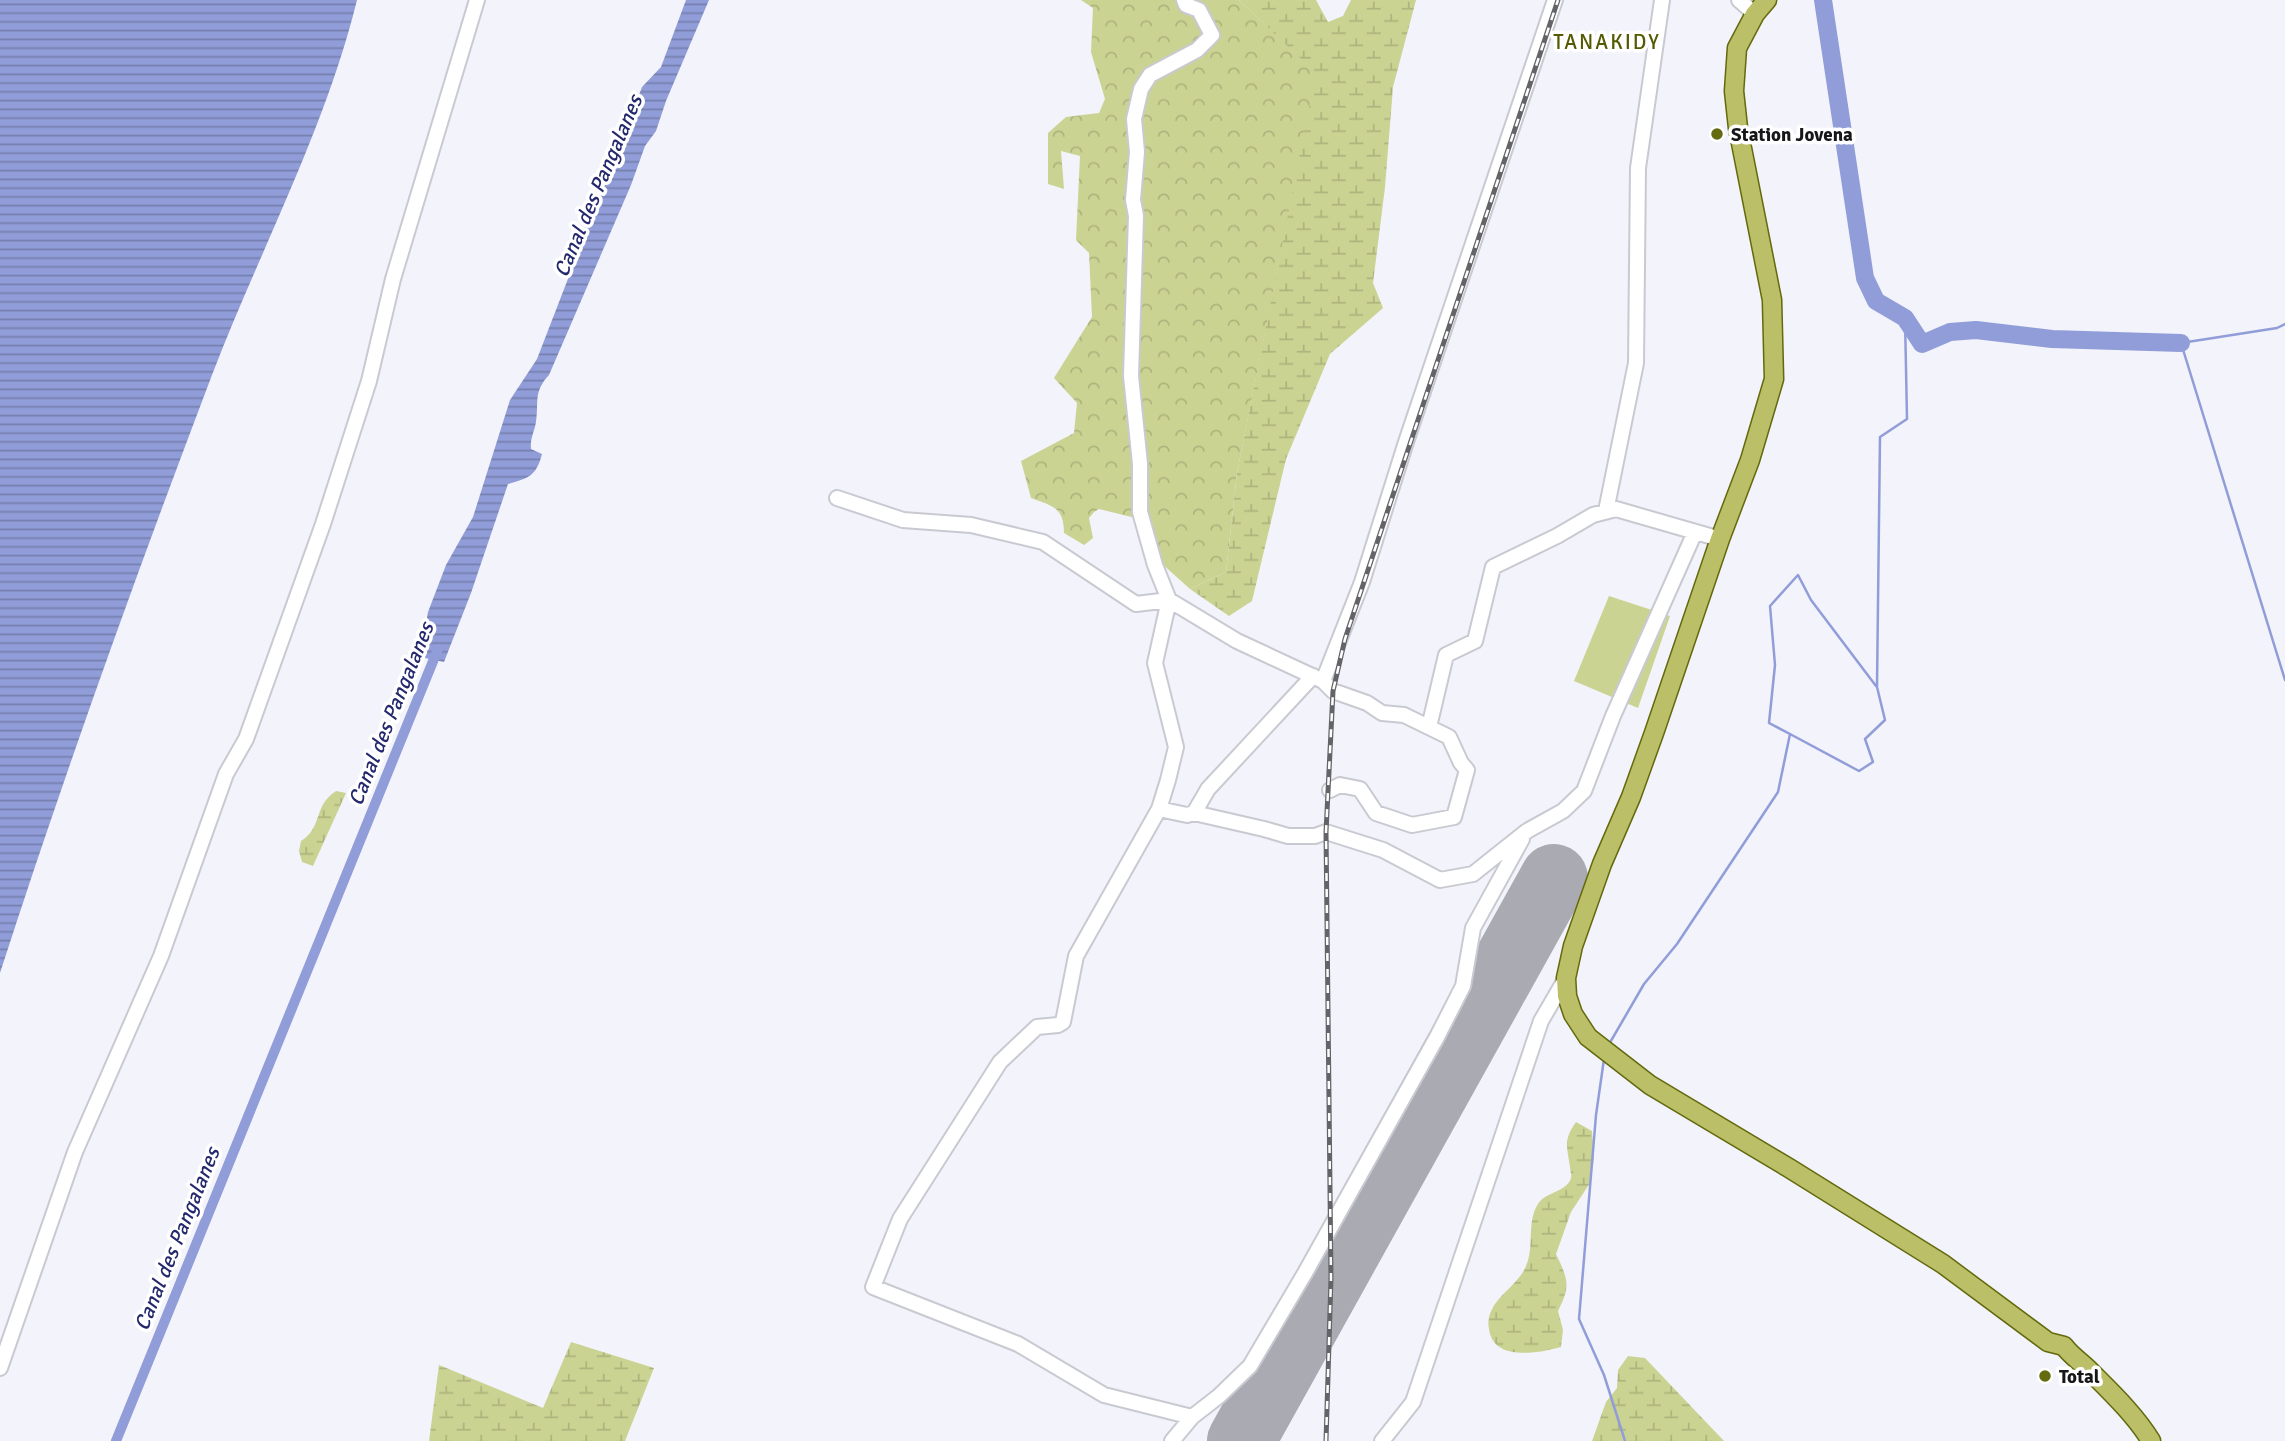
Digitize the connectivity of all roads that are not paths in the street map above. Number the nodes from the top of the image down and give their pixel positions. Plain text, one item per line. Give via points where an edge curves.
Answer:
1 (477, 0) edge
2 (1184, 0) edge
3 (1555, 0) edge
4 (1662, 0) edge
5 (1739, 0) edge
6 (1761, 7) edge
7 (837, 498) dead end
8 (1606, 511) junction
9 (1695, 532) junction
10 (1720, 540) junction
11 (1169, 600) junction
12 (1318, 678) junction
13 (1429, 726) junction
14 (1330, 790) dead end
15 (1159, 809) junction
16 (1194, 813) junction
17 (1527, 831) junction
18 (1566, 978) junction
19 (0, 1368) edge
20 (1192, 1417) junction
21 (1172, 1441) edge
22 (1382, 1441) edge
23 (2151, 1441) edge

1 - 19 street via 393,279 369,381 323,524 161,956 75,1152
2 - 11 street via 1199,10 1212,35 1197,50 1150,75 1141,89 1134,119 1131,376 1140,512
3 - 12 street via 1362,582
4 - 8 street via 1638,168 1636,363
5 - 6 street
6 - 10 main road via 1737,48 1734,91 1772,300 1774,379
7 - 11 street via 904,520 971,525 1043,541 1136,604
8 - 9 street via 1616,509
8 - 13 street via 1493,567 1475,641 1446,655
9 - 10 street
9 - 17 street via 1584,791 1563,811
10 - 18 main road via 1636,785 1573,946
11 - 12 street via 1237,641
11 - 15 street via 1155,663 1177,747
12 - 13 street via 1334,691 1382,713 1404,715
12 - 16 street via 1208,789
13 - 14 street via 1449,737 1467,770 1454,817 1412,825 1376,813 1360,789 1340,785
15 - 16 street via 1187,816
15 - 20 street via 1076,956 1063,1021 1037,1027 1000,1062 900,1219 873,1287 1018,1344 1104,1395
16 - 17 street via 1288,836 1326,832 1383,850 1440,880 1473,874
17 - 20 street via 1472,928 1458,996 1305,1273 1250,1366
18 - 22 street via 1541,1021 1413,1402
18 - 23 main road via 1573,1014 1588,1037 1650,1085 1943,1264 2048,1342 2064,1346
20 - 21 street

